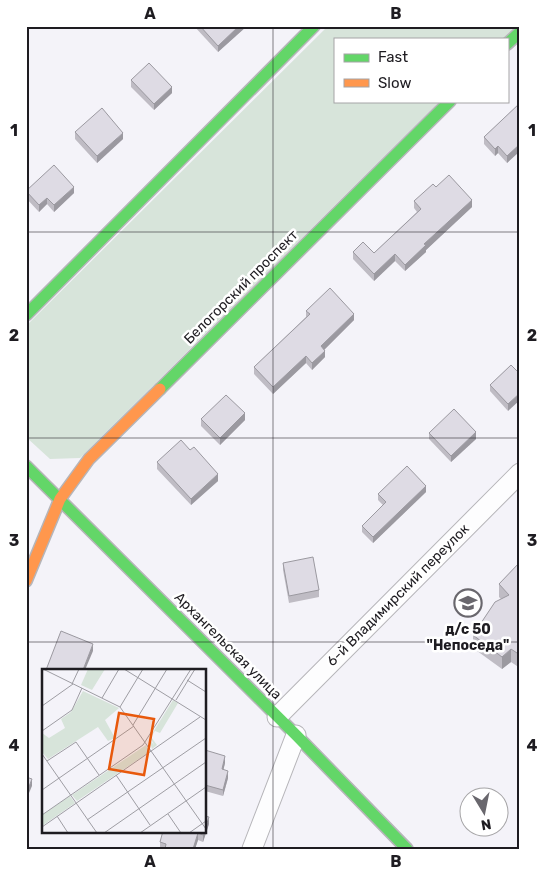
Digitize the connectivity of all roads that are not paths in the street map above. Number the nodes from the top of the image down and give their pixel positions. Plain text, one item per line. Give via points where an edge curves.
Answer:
1 (314, 26) edge
2 (520, 32) edge
3 (508, 43) edge
4 (449, 102) edge
5 (26, 315) edge
6 (26, 466) edge
7 (520, 473) edge
8 (60, 499) junction
9 (26, 581) edge
10 (277, 717) junction
11 (296, 735) junction
12 (252, 849) edge
13 (407, 849) edge

1 - 5 street
2 - 3 street
4 - 8 street, Белогорский проспект via 89,459
6 - 8 street, Архангельская улица
7 - 10 street, 6-й Владимирский переулок
8 - 9 street, Белогорский проспект
8 - 10 street, Архангельская улица
10 - 11 street, Архангельская улица
11 - 12 street
11 - 13 street, Архангельская улица

